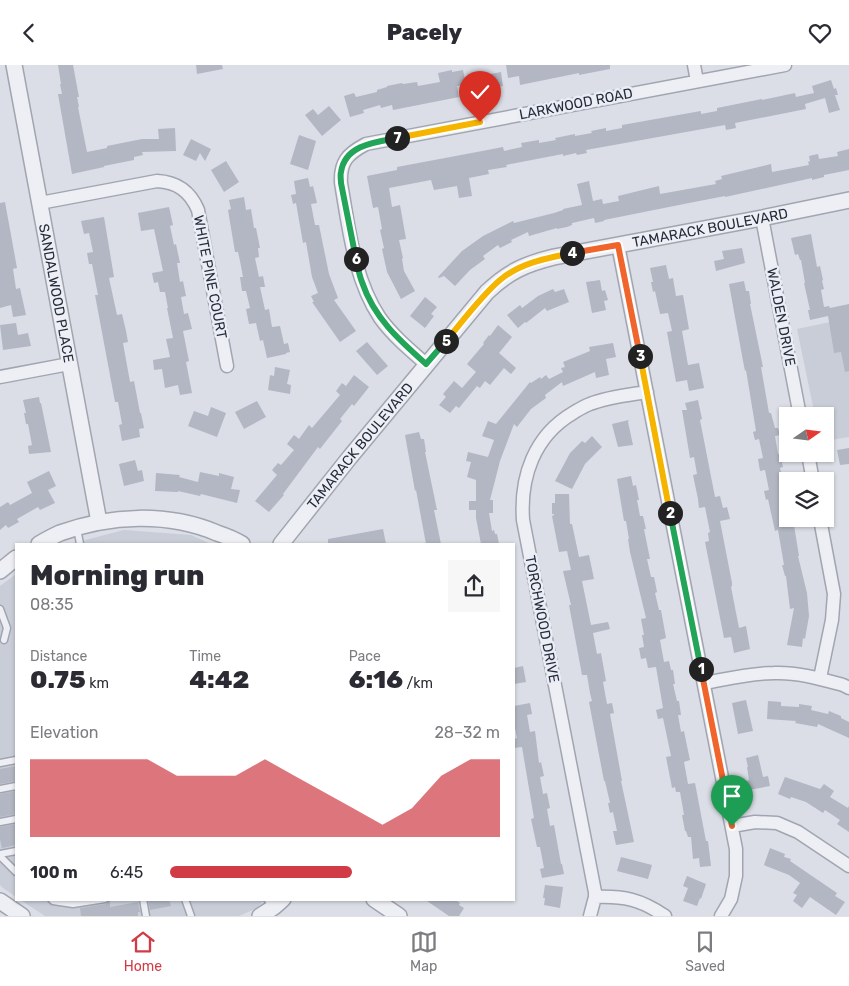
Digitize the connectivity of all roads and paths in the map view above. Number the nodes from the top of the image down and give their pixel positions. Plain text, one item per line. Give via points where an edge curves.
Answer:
1 (14, 65) edge
2 (694, 65) edge
3 (785, 65) edge
4 (697, 81) junction
5 (849, 200) edge
6 (40, 203) junction
7 (762, 218) junction
8 (618, 245) junction
9 (69, 364) junction
10 (426, 364) junction
11 (227, 366) dead end
12 (0, 377) edge
13 (647, 392) junction
14 (798, 407) edge
15 (99, 522) junction
16 (821, 527) edge
17 (77, 528) junction
18 (41, 543) edge
19 (80, 543) edge
20 (240, 543) edge
21 (282, 543) edge
22 (15, 559) edge
23 (0, 571) edge
24 (0, 609) edge
25 (4, 639) dead end
26 (820, 679) junction
27 (704, 683) junction
28 (849, 688) edge
29 (15, 760) edge
30 (0, 763) edge
31 (15, 786) edge
32 (0, 789) edge
33 (15, 819) edge
34 (0, 822) edge
35 (732, 826) junction
36 (15, 851) edge
37 (0, 855) edge
38 (849, 866) edge
39 (15, 871) edge
40 (595, 897) junction
41 (0, 901) edge
42 (54, 901) edge
43 (92, 901) edge
44 (143, 901) edge
45 (186, 901) edge
46 (275, 901) edge
47 (377, 901) edge
48 (22, 916) edge
49 (146, 916) edge
50 (191, 916) edge
51 (260, 916) edge
52 (399, 916) edge
53 (590, 916) edge
54 (665, 916) edge
55 (721, 916) edge

1 - 6 street, SANDALWOOD PLACE
2 - 4 street
3 - 4 street, LARKWOOD ROAD
4 - 10 street, LARKWOOD ROAD via 366,144 354,150 344,161 340,172 362,283 380,319
5 - 7 street, TAMARACK BOULEVARD
6 - 9 street, SANDALWOOD PLACE
6 - 11 street, WHITE PINE COURT via 157,181 174,184 189,193 198,210
7 - 8 street, TAMARACK BOULEVARD
7 - 14 street, WALDEN DRIVE
8 - 10 street, TAMARACK BOULEVARD via 538,261 517,269 487,292
8 - 13 street
9 - 12 street
9 - 15 street, SANDALWOOD PLACE
10 - 21 street, TAMARACK BOULEVARD
13 - 27 street
13 - 40 street, TORCHWOOD DRIVE via 588,404 562,420 544,439 532,459 523,489 523,520
15 - 17 street
15 - 20 street via 134,518 170,520 204,528
16 - 26 street via 834,594
17 - 18 street
17 - 19 lane
22 - 23 street
24 - 25 lane via 7,628
26 - 27 street via 774,673
26 - 28 street
27 - 35 street
29 - 30 lane
31 - 32 lane
33 - 34 lane
35 - 38 street via 778,823 798,832
35 - 55 street via 736,876 731,899
36 - 37 lane
37 - 39 lane
40 - 53 street, TORCHWOOD DRIVE
40 - 54 street via 632,899
41 - 48 street
42 - 43 lane via 73,904
44 - 49 lane
45 - 50 lane
46 - 51 street
47 - 52 street

